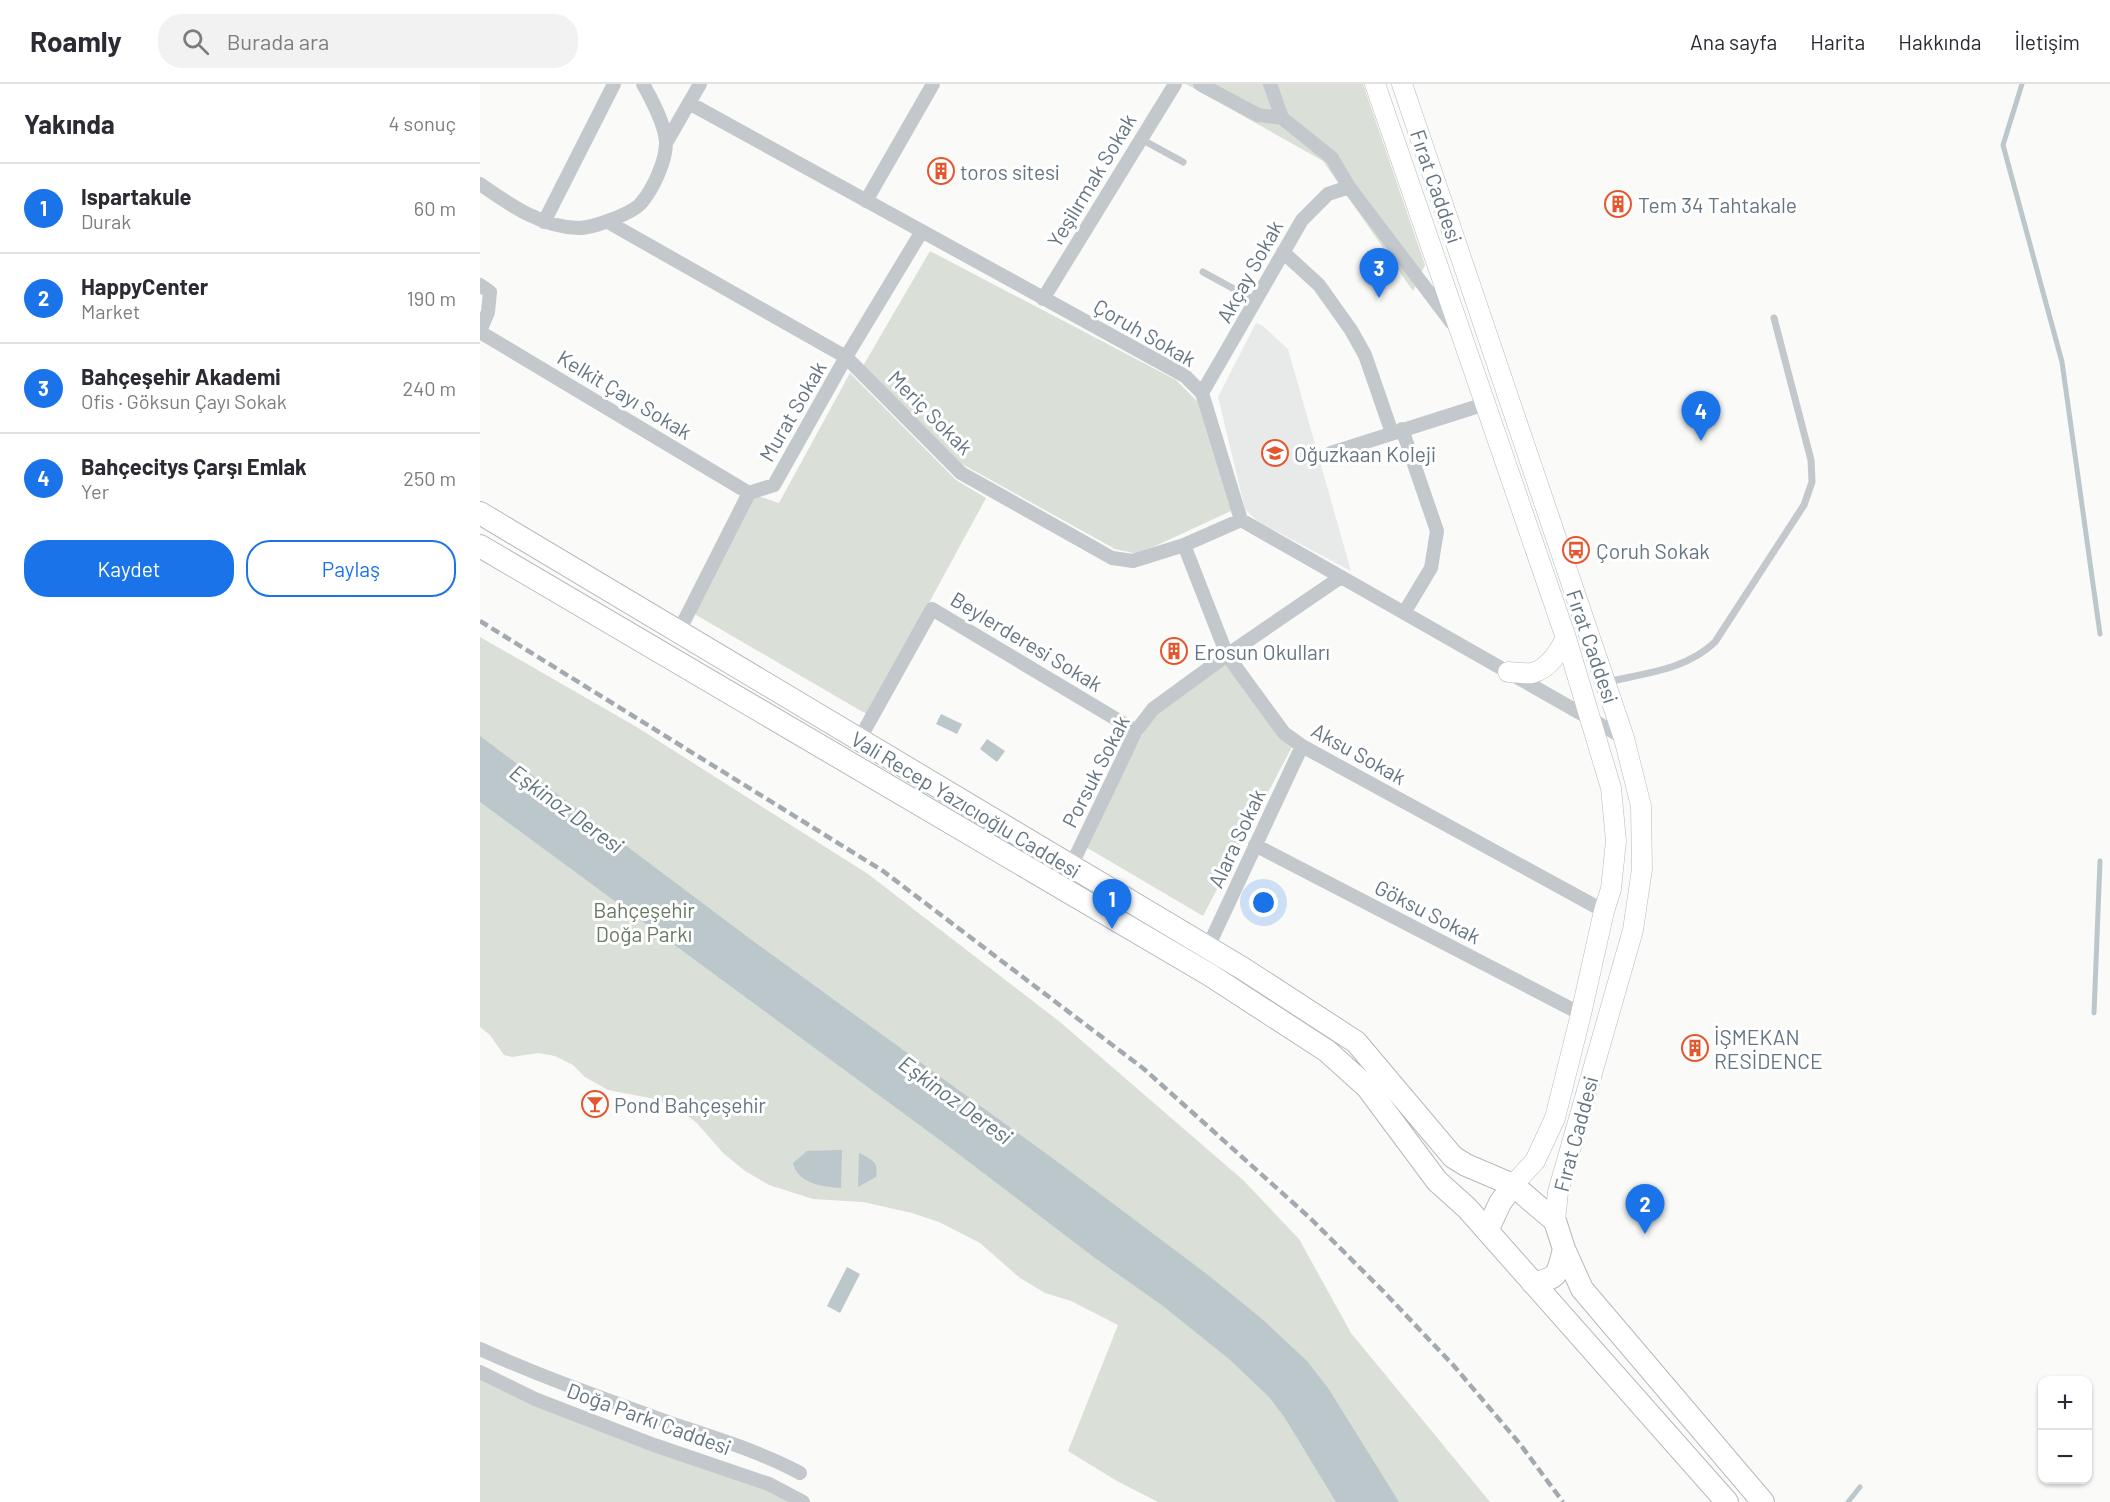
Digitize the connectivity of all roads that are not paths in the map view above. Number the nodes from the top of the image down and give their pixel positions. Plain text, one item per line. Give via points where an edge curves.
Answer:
1 (614, 84) edge
2 (643, 84) edge
3 (700, 84) edge
4 (933, 84) edge
5 (1175, 84) edge
6 (1200, 84) edge
7 (1270, 84) edge
8 (1375, 84) edge
9 (1402, 84) edge
10 (689, 103) junction
11 (1282, 118) junction
12 (1141, 139) junction
13 (666, 143) junction
14 (1183, 162) dead end
15 (480, 184) edge
16 (1349, 187) junction
17 (866, 201) junction
18 (544, 222) junction
19 (608, 222) junction
20 (922, 231) junction
21 (1283, 252) junction
22 (1203, 272) dead end
23 (480, 285) edge
24 (1044, 299) junction
25 (1256, 301) junction
26 (1774, 318) dead end
27 (480, 331) edge
28 (1460, 333) junction
29 (846, 357) junction
30 (1202, 393) junction
31 (1485, 404) junction
32 (1397, 431) junction
33 (1330, 453) dead end
34 (749, 492) junction
35 (480, 513) edge
36 (1241, 520) junction
37 (1184, 545) junction
38 (480, 546) edge
39 (1341, 577) junction
40 (1404, 613) junction
41 (678, 633) junction
42 (1566, 638) junction
43 (1227, 655) junction
44 (1508, 672) junction
45 (1605, 682) junction
46 (1590, 719) junction
47 (1136, 731) junction
48 (1624, 738) junction
49 (859, 740) junction
50 (1302, 746) junction
51 (1256, 844) junction
52 (1071, 866) junction
53 (1604, 911) junction
54 (1208, 947) junction
55 (1581, 1014) junction
56 (1513, 1185) junction
57 (1555, 1221) junction
58 (1487, 1231) junction
59 (1564, 1250) junction
60 (1533, 1283) junction
61 (480, 1349) edge
62 (480, 1372) edge
63 (800, 1473) dead end
64 (803, 1502) edge
65 (1727, 1502) edge
66 (1763, 1502) edge

1 - 18 street
2 - 13 street via 656,107
3 - 10 street
4 - 17 street
5 - 12 street, Yeşilırmak Sokak
6 - 11 street via 1258,115
7 - 11 street
8 - 28 main road, Fırat Caddesi
9 - 45 main road, Fırat Caddesi
10 - 13 street
10 - 17 street, Çoruh Sokak
11 - 16 street via 1332,159
12 - 14 lane
12 - 24 street, Yeşilırmak Sokak
13 - 19 street via 659,175 641,204
15 - 18 street
16 - 21 street, Akçay Sokak via 1328,194 1302,220
16 - 28 street
17 - 20 street, Çoruh Sokak
18 - 19 street via 580,228
19 - 29 street, Meriç Sokak
20 - 24 street, Çoruh Sokak
20 - 29 street, Murat Sokak
21 - 25 street, Akçay Sokak
21 - 32 street via 1319,285 1351,330
22 - 25 lane
23 - 27 street via 490,292 488,312
24 - 30 street, Çoruh Sokak via 1185,376
25 - 30 street, Akçay Sokak
26 - 45 lane via 1811,460 1812,482 1804,505 1707,651 1685,663
27 - 34 street, Kelkit Çayı Sokak
28 - 31 main road, Fırat Caddesi
29 - 34 street, Murat Sokak via 774,485
29 - 37 street, Meriç Sokak via 962,473 1112,558 1133,561
30 - 36 street, Çoruh Sokak
31 - 32 street
31 - 42 main road, Fırat Caddesi
32 - 33 street
32 - 40 street via 1437,531 1431,568
34 - 41 street
35 - 41 main road, Vali Recep Yazıcıoğlu Caddesi
36 - 37 street, Meriç Sokak
36 - 39 street
37 - 43 street, Aksu Sokak
38 - 58 main road, Vali Recep Yazıcıoğlu Caddesi via 1210,975 1327,1051 1367,1088 1437,1181
39 - 40 street
39 - 43 street, Porsuk Sokak
40 - 44 street
41 - 49 main road, Vali Recep Yazıcıoğlu Caddesi
42 - 44 main road via 1545,666 1532,673
42 - 46 main road, Fırat Caddesi
43 - 47 street, Porsuk Sokak via 1153,709
43 - 50 street, Aksu Sokak via 1284,733
44 - 46 street
45 - 48 main road, Fırat Caddesi
46 - 48 street
46 - 53 main road, Fırat Caddesi via 1611,788 1616,841 1611,889
47 - 49 street, Beylerderesi Sokak via 932,609
47 - 52 street, Porsuk Sokak
48 - 57 main road, Fırat Caddesi via 1641,806 1639,890 1633,930 1558,1192
49 - 52 main road, Vali Recep Yazıcıoğlu Caddesi
50 - 51 street, Alara Sokak
50 - 53 street, Aksu Sokak
51 - 54 street, Alara Sokak
51 - 55 street, Göksu Sokak
52 - 54 main road, Vali Recep Yazıcıoğlu Caddesi
53 - 55 main road, Fırat Caddesi
54 - 56 main road, Vali Recep Yazıcıoğlu Caddesi via 1356,1042 1453,1157
55 - 56 main road, Fırat Caddesi via 1555,1118 1535,1161
56 - 57 main road, Vali Recep Yazıcıoğlu Caddesi
56 - 58 main road
57 - 59 main road
58 - 60 main road, Vali Recep Yazıcıoğlu Caddesi
59 - 60 main road via 1558,1271 1550,1280
59 - 66 main road via 1582,1289
60 - 65 main road
61 - 63 street via 572,1388 743,1448
62 - 64 street, Doğa Parkı Caddesi via 535,1399 769,1484

